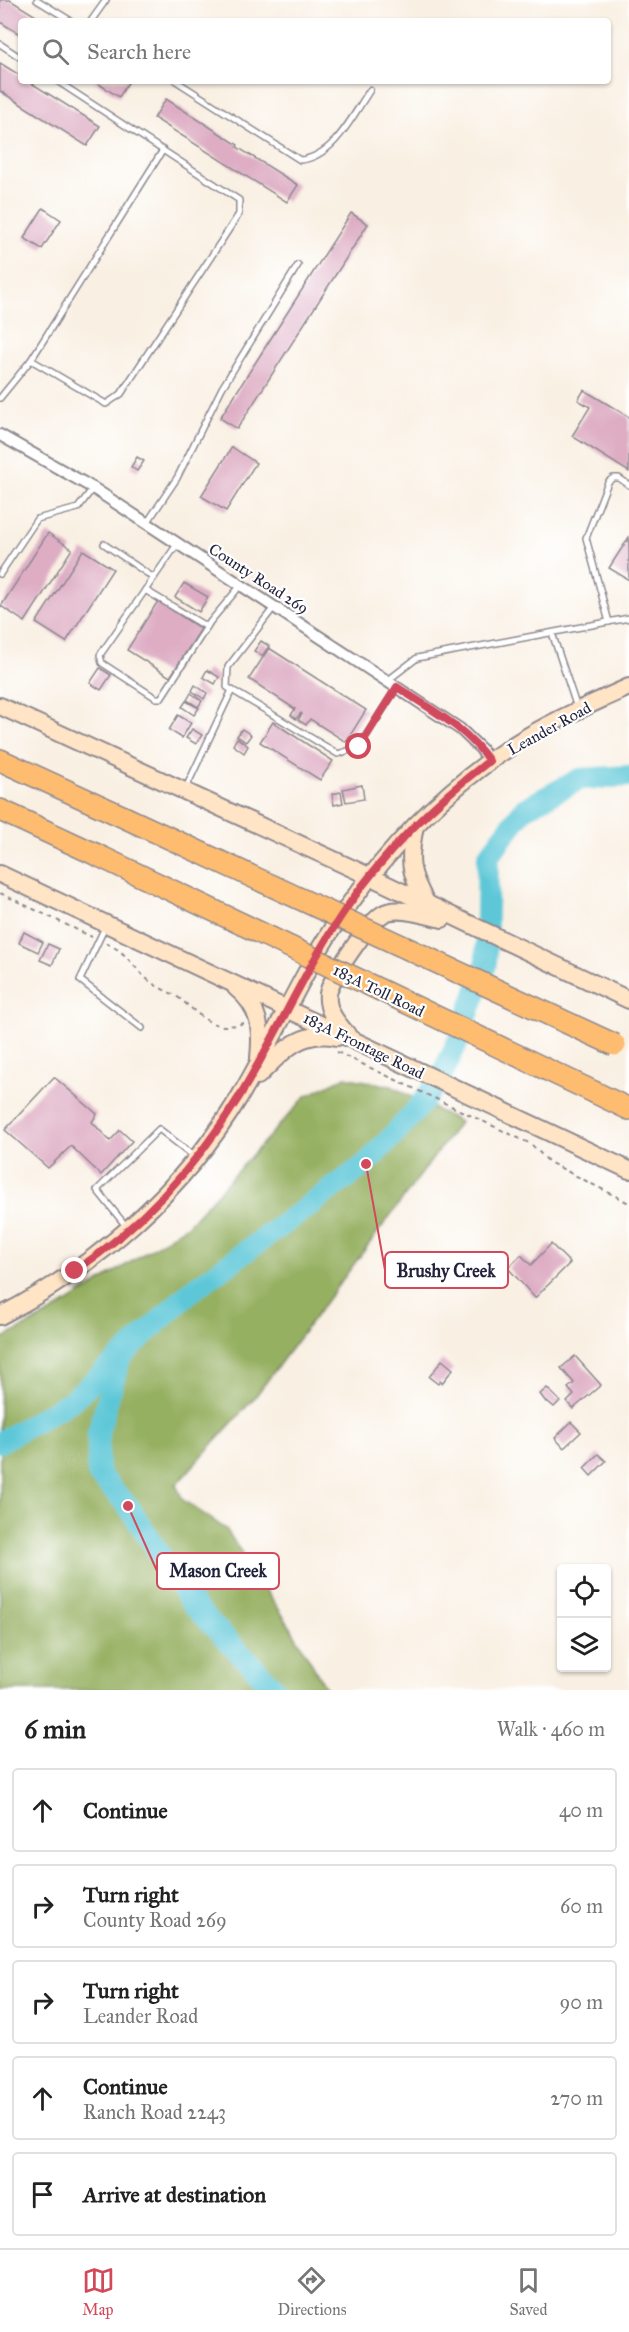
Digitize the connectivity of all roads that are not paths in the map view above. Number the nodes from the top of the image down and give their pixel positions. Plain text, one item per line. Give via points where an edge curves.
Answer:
1 (38, 0) edge
2 (106, 0) edge
3 (66, 18) edge
4 (93, 18) edge
5 (0, 44) edge
6 (18, 56) edge
7 (62, 84) edge
8 (181, 84) edge
9 (370, 90) dead end
10 (163, 150) junction
11 (298, 264) dead end
12 (31, 360) junction
13 (0, 398) edge
14 (0, 435) edge
15 (629, 485) edge
16 (93, 488) junction
17 (147, 523) junction
18 (178, 543) junction
19 (104, 544) dead end
20 (0, 574) edge
21 (154, 578) junction
22 (241, 585) junction
23 (145, 590) junction
24 (275, 606) junction
25 (629, 618) edge
26 (609, 622) junction
27 (207, 627) junction
28 (552, 633) junction
29 (392, 684) junction
30 (629, 687) edge
31 (232, 690) junction
32 (0, 706) edge
33 (578, 710) junction
34 (0, 760) edge
35 (489, 761) junction
36 (185, 791) junction
37 (0, 810) edge
38 (415, 826) junction
39 (0, 874) edge
40 (372, 877) junction
41 (429, 909) junction
42 (106, 923) junction
43 (218, 975) junction
44 (629, 1000) edge
45 (288, 1008) junction
46 (142, 1028) dead end
47 (352, 1041) junction
48 (622, 1048) edge
49 (259, 1062) junction
50 (242, 1092) junction
51 (629, 1108) edge
52 (196, 1158) junction
53 (629, 1170) edge
54 (129, 1229) junction
55 (0, 1316) edge

1 - 3 lane
2 - 4 lane
5 - 6 lane
7 - 10 lane
8 - 9 lane via 300,160 320,154 330,145
10 - 12 lane
10 - 12 lane via 239,200 239,214 121,394 106,404
11 - 17 lane via 222,388 177,478
12 - 13 lane
14 - 16 street, County Road 269
15 - 26 lane via 613,477 608,482 586,538
16 - 17 street, County Road 269
16 - 20 lane via 78,508 37,519
17 - 18 street, County Road 269
18 - 21 lane
18 - 22 street, County Road 269
19 - 21 lane
21 - 23 lane
22 - 24 street, County Road 269
22 - 27 lane
23 - 27 lane
23 - 27 lane via 100,655 102,663 156,698 161,698
24 - 29 street, County Road 269
24 - 31 lane via 228,667 227,687
25 - 26 lane
26 - 28 lane
28 - 29 lane via 417,658
28 - 33 lane
29 - 31 lane via 359,747 338,754
29 - 35 street, County Road 269 via 460,729
30 - 33 main road, Leander Road
31 - 36 lane
32 - 36 main road
33 - 35 main road, Leander Road
34 - 48 highway, bridge
35 - 38 main road, Leander Road
36 - 40 main road
37 - 51 highway, 183A Toll Road, bridge
38 - 40 main road, Leander Road
38 - 41 main road via 410,864
39 - 42 main road, 183A Frontage Road
40 - 41 main road
40 - 45 main road, Leander Road via 337,922
41 - 44 main road
41 - 47 main road via 383,913 350,950 328,993 333,1018
42 - 43 main road, 183A Frontage Road
42 - 46 lane via 80,980
43 - 45 main road, 183A Frontage Road
43 - 49 main road via 244,994 258,1015
45 - 47 main road, 183A Frontage Road
45 - 49 main road, Leander Road
47 - 50 main road via 321,1034 296,1042
47 - 53 main road, 183A Frontage Road
49 - 50 main road, Leander Road
50 - 52 main road
52 - 54 main road
52 - 54 lane via 159,1129 97,1191
54 - 55 main road via 92,1260

